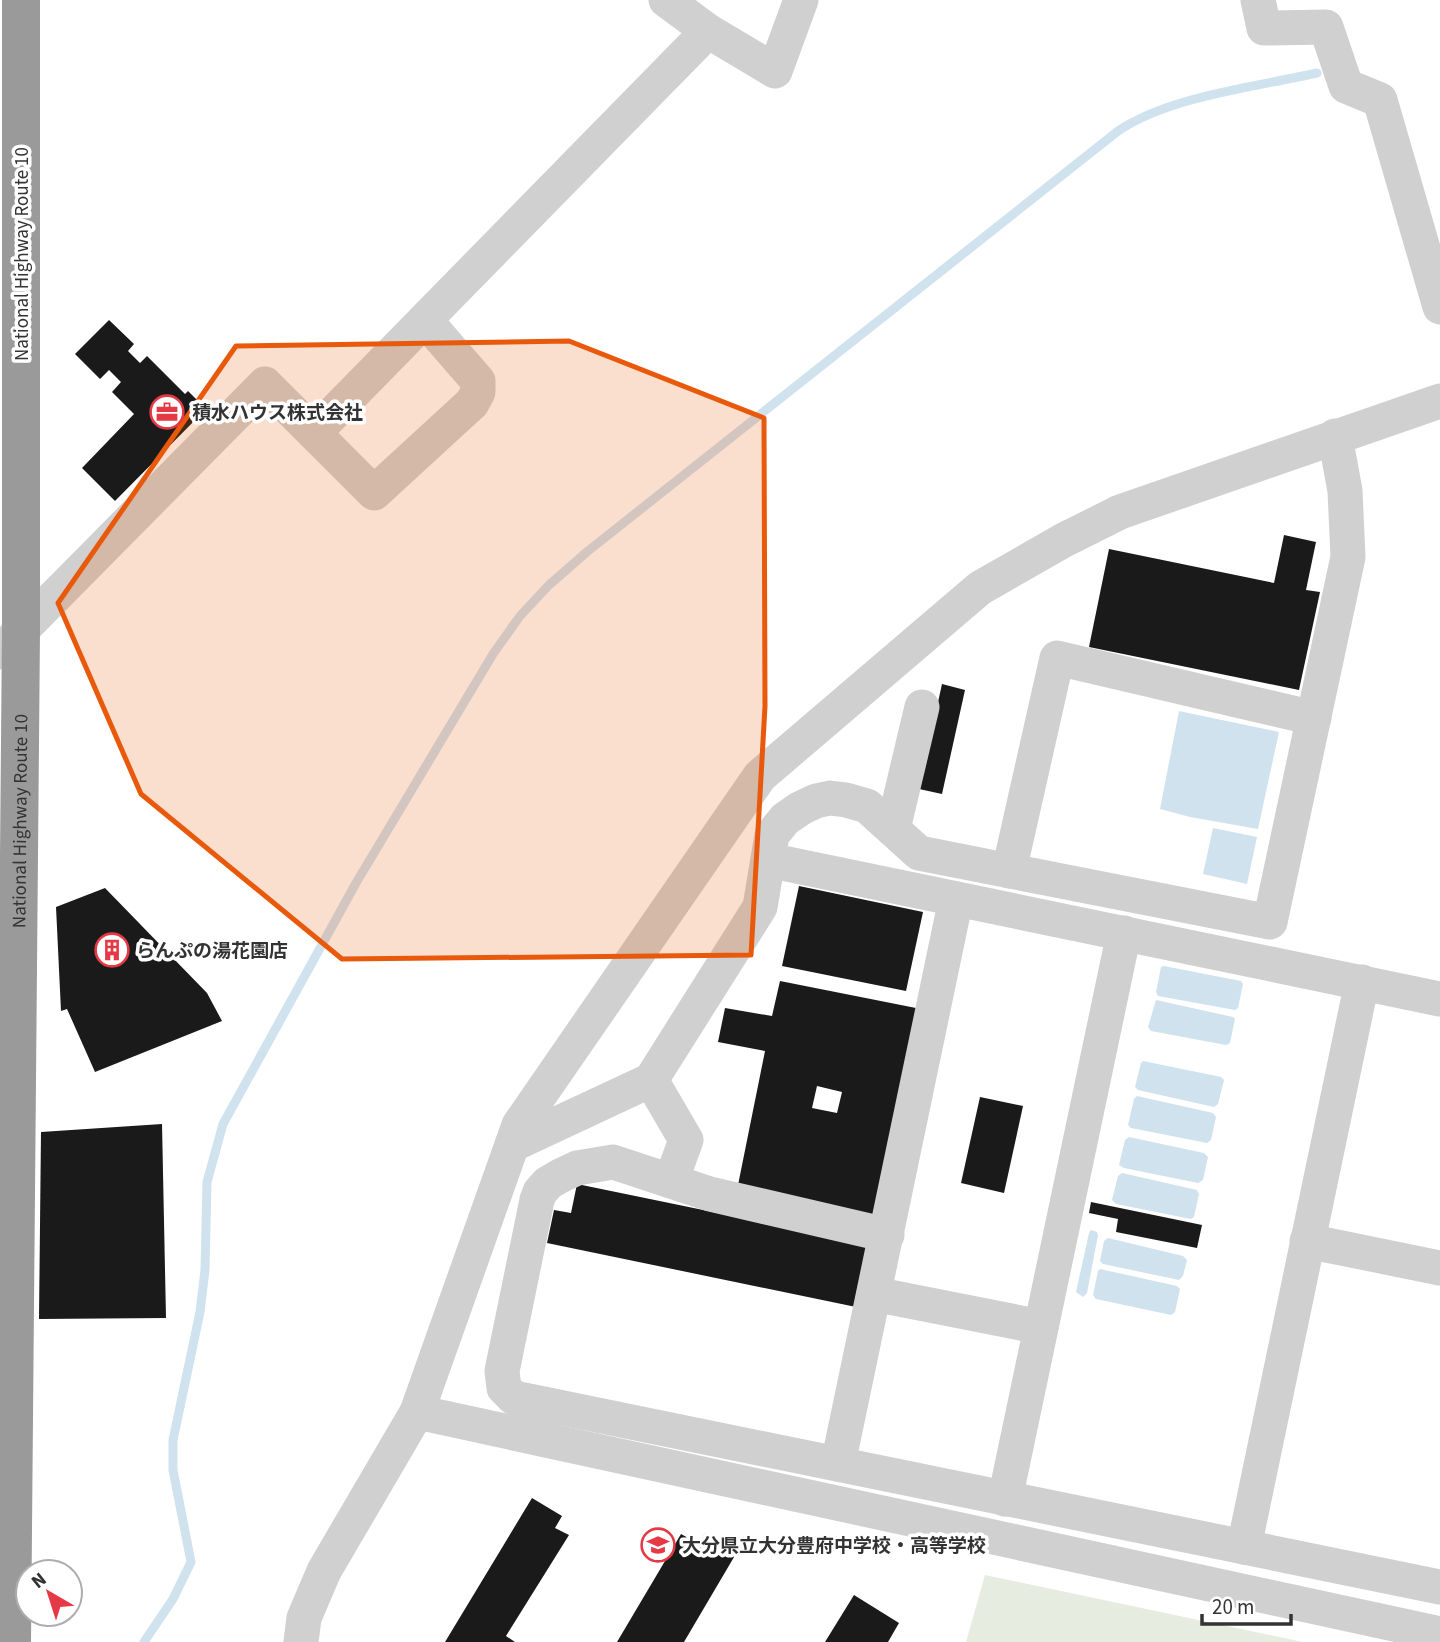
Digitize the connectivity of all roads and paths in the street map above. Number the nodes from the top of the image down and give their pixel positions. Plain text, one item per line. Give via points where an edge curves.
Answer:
1 (21, 0) edge
2 (666, 0) edge
3 (801, 0) edge
4 (1258, 0) edge
5 (708, 31) junction
6 (1440, 307) edge
7 (425, 320) junction
8 (1440, 401) edge
9 (314, 433) junction
10 (1335, 436) junction
11 (11, 641) edge
12 (922, 707) dead end
13 (1314, 718) junction
14 (893, 829) junction
15 (768, 860) junction
16 (1009, 871) junction
17 (956, 899) junction
18 (1124, 933) junction
19 (1362, 982) junction
20 (1440, 999) edge
21 (651, 1080) junction
22 (512, 1145) junction
23 (671, 1181) junction
24 (887, 1235) junction
25 (1307, 1241) junction
26 (1440, 1268) edge
27 (874, 1294) junction
28 (1041, 1327) junction
29 (417, 1412) junction
30 (838, 1464) junction
31 (1005, 1499) junction
32 (1244, 1547) junction
33 (1440, 1587) edge
34 (1440, 1634) edge
35 (12, 1642) edge
36 (301, 1642) edge

1 - 11 highway, National Highway Route 10
2 - 5 street
3 - 5 street via 775,71
4 - 6 street via 1264,27 1326,27 1346,86 1380,100
5 - 7 street
7 - 9 street
7 - 9 street via 478,381 472,403 374,493
8 - 10 street
9 - 11 street via 265,384
10 - 13 street via 1345,491 1348,557
10 - 22 street via 1120,512 980,588 760,776 519,1125
11 - 35 highway, National Highway Route 10
12 - 14 street
13 - 16 street via 1270,922
13 - 16 street via 1057,658
14 - 15 street via 867,806 846,800 816,801 785,819 772,835
14 - 16 street via 919,853
15 - 17 street
15 - 21 street via 760,907
17 - 18 street
17 - 24 street
18 - 19 street
18 - 28 street
19 - 20 street
19 - 25 street
21 - 22 street
21 - 23 street via 686,1140
22 - 29 street
23 - 24 street
23 - 30 street via 612,1162 577,1168 540,1192 502,1371 504,1388 514,1398
24 - 27 street
25 - 26 street
25 - 32 street
27 - 28 street
27 - 30 street
28 - 31 street
29 - 34 street
29 - 36 street via 324,1571 304,1618
30 - 31 street
31 - 32 street
32 - 33 street

